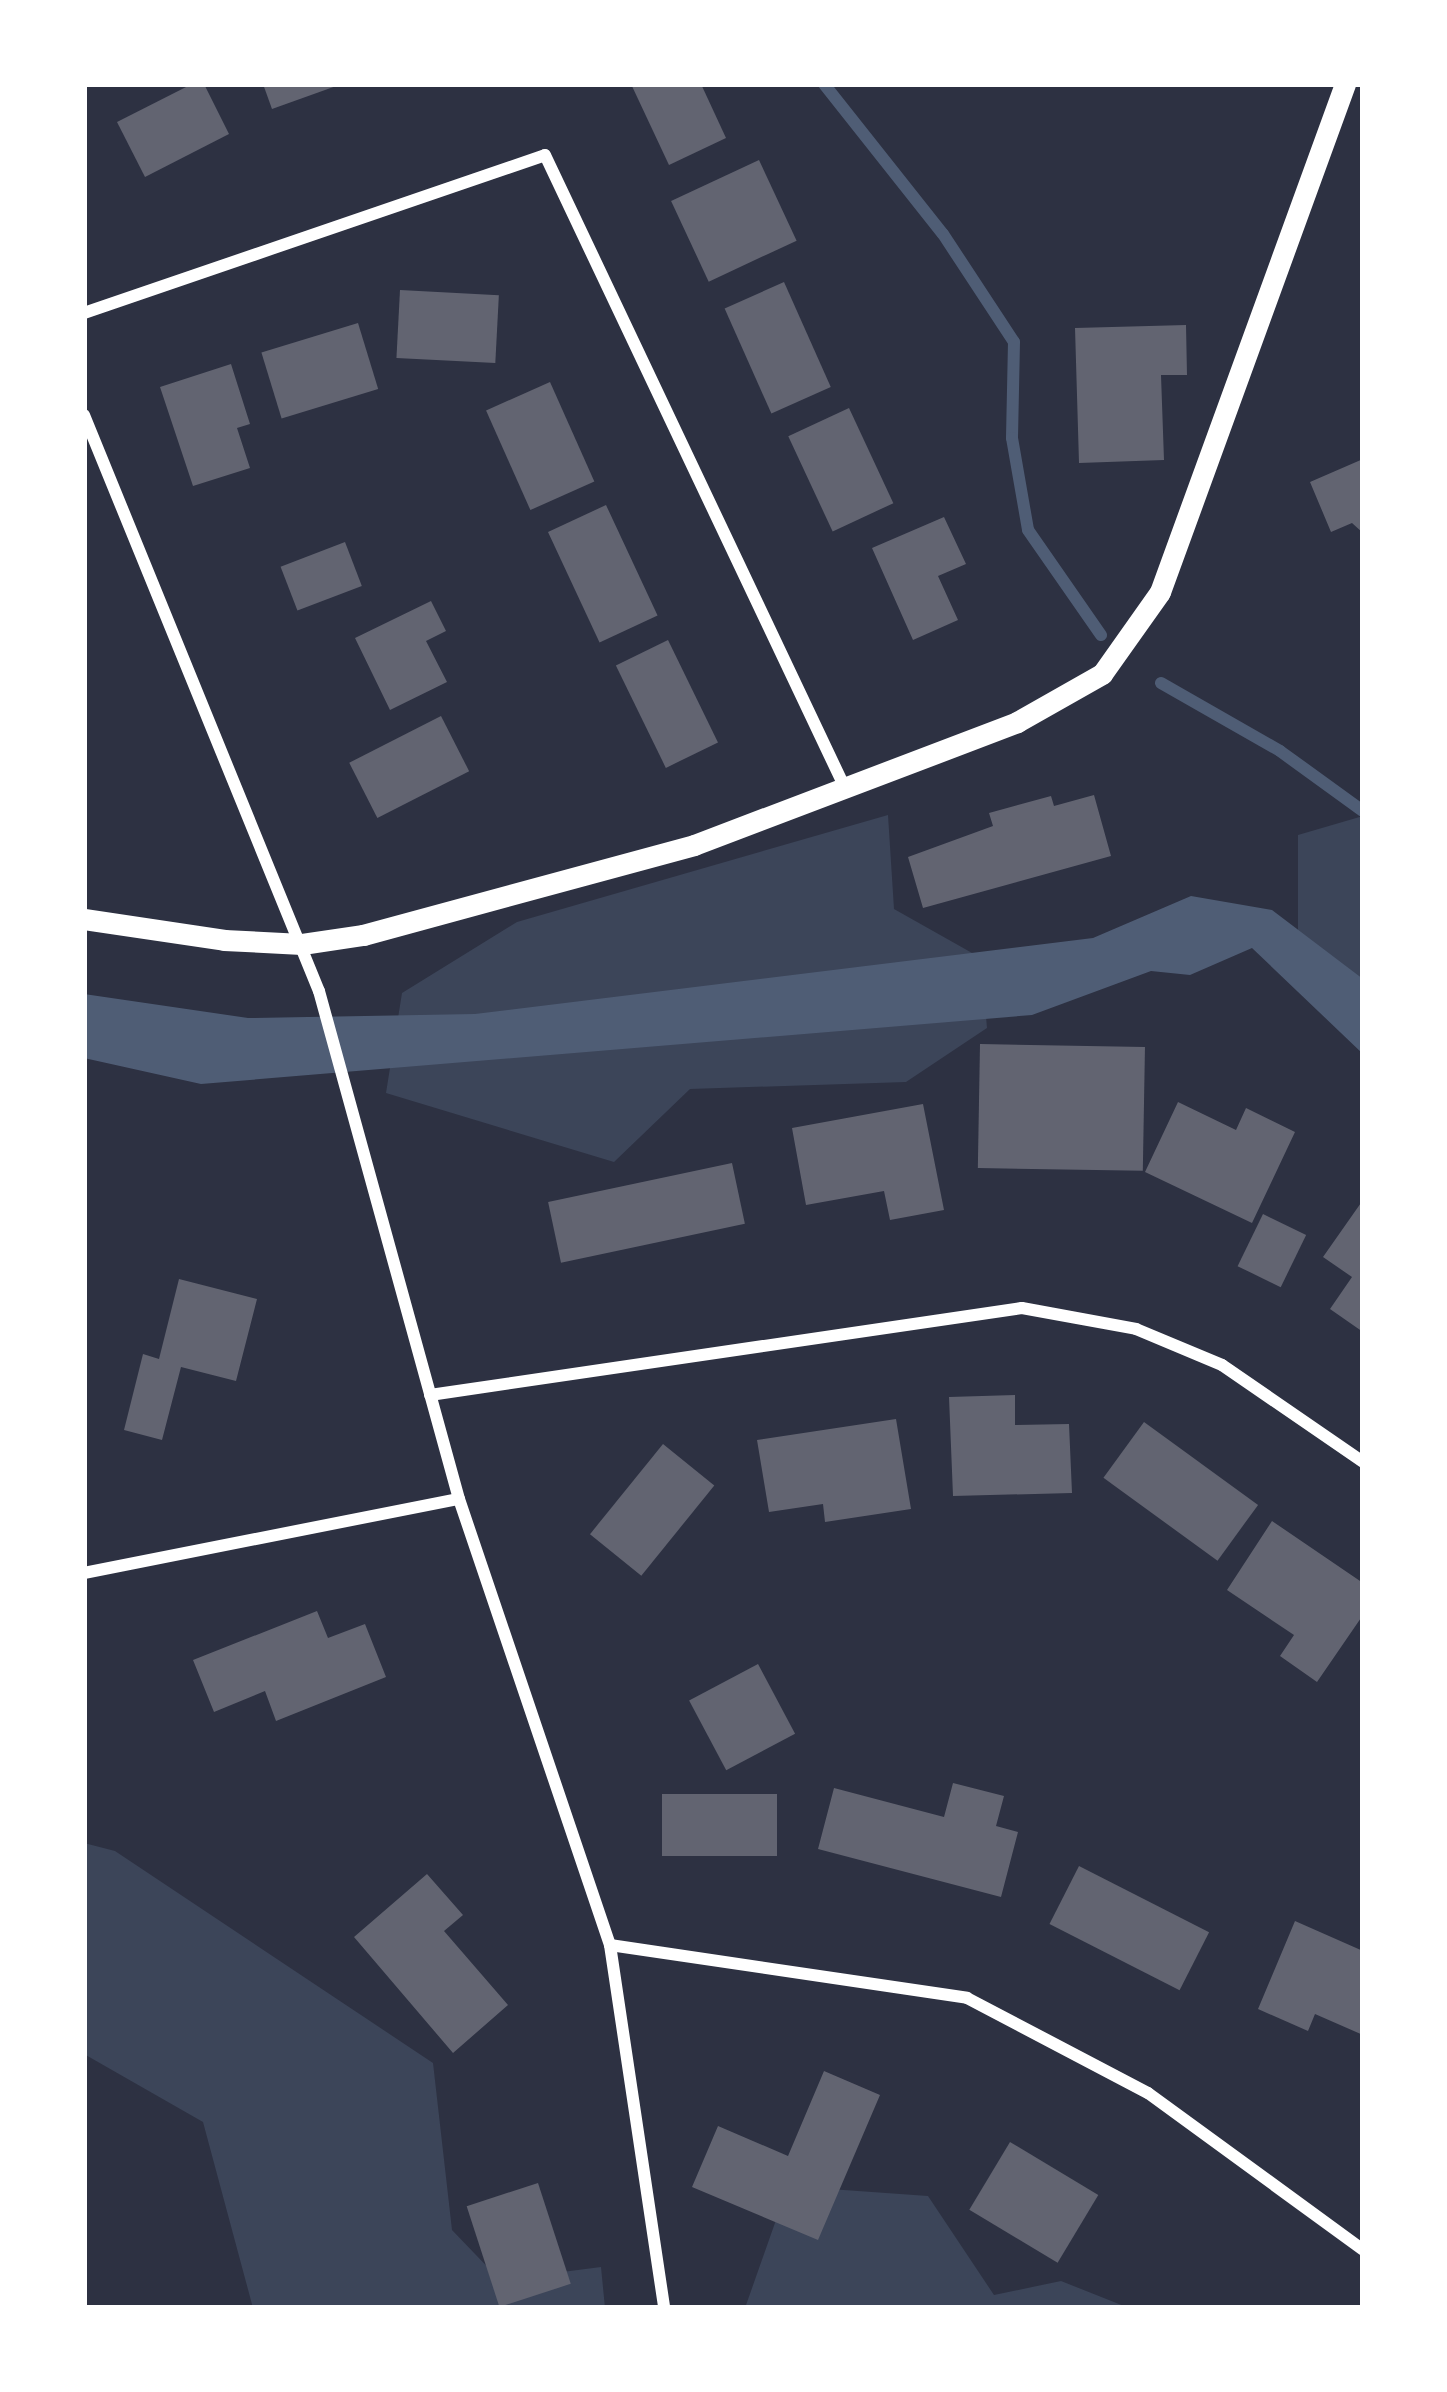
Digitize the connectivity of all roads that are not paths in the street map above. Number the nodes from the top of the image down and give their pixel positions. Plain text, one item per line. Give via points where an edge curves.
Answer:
1 (1339, 86) edge
2 (84, 314) edge
3 (84, 415) edge
4 (845, 788) junction
5 (84, 920) edge
6 (302, 944) junction
7 (430, 1395) junction
8 (1363, 1462) edge
9 (458, 1498) junction
10 (84, 1574) edge
11 (610, 1945) junction
12 (1363, 2250) edge
13 (664, 2308) edge

1 - 4 street via 1160,592 1102,674 1017,722
2 - 4 street via 545,155
3 - 6 street
4 - 6 street via 694,845 364,935
5 - 6 street
6 - 7 street
7 - 8 street via 1022,1308 1136,1328 1222,1365
7 - 9 street
9 - 10 street
9 - 11 street
11 - 12 street via 967,1998 1148,2093
11 - 13 street

